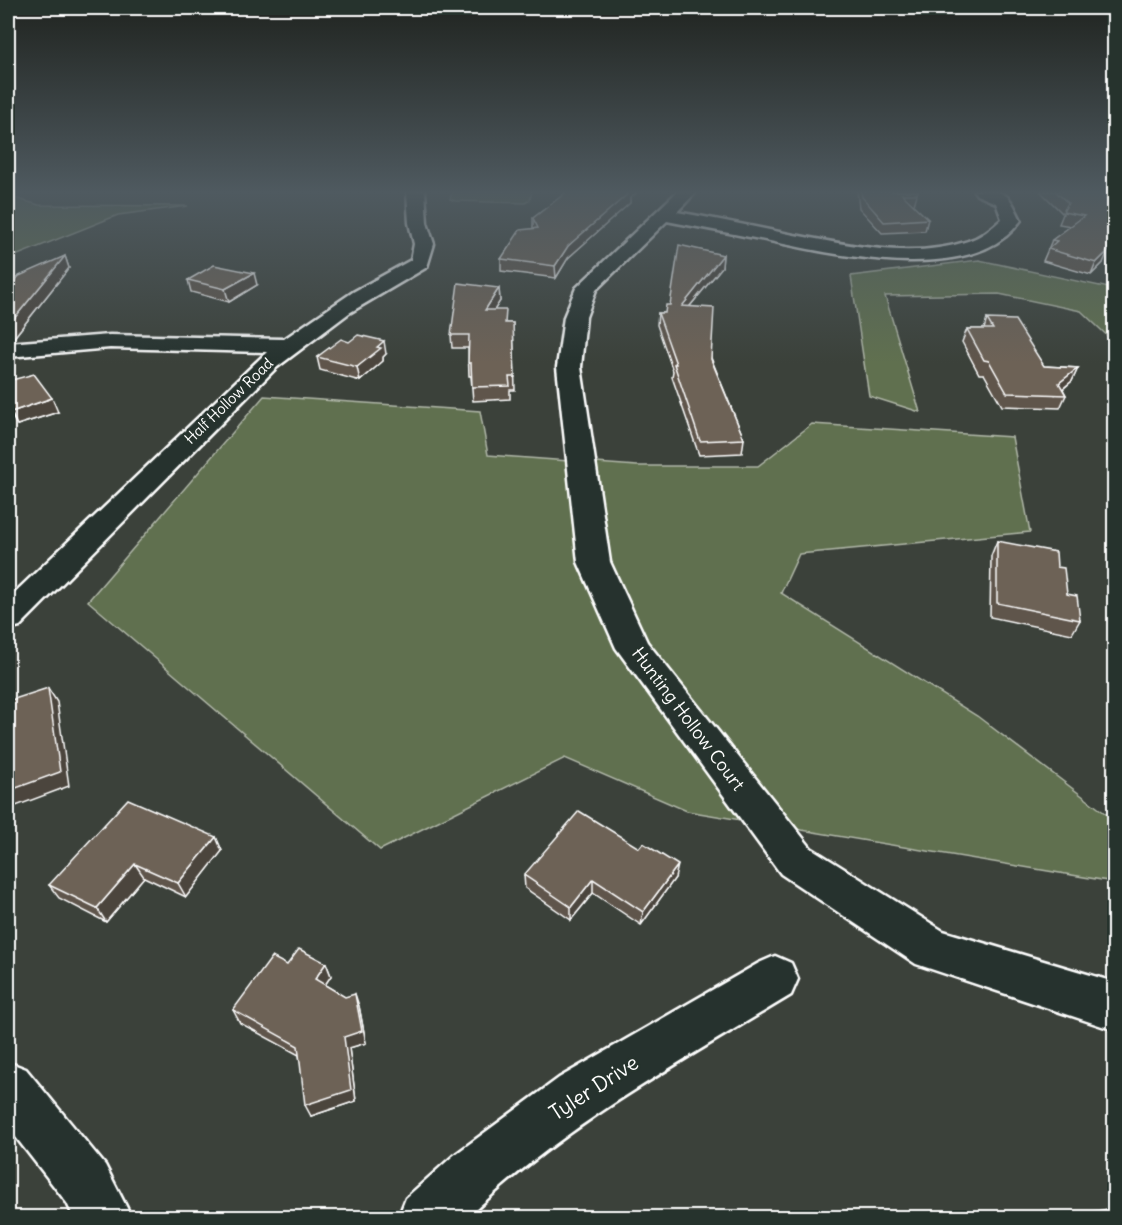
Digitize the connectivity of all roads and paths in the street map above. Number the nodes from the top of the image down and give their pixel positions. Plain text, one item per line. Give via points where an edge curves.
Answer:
1 (423, 248) edge
2 (629, 248) edge
3 (839, 248) edge
4 (964, 248) edge
5 (288, 346) junction
6 (8, 350) edge
7 (8, 618) edge
8 (776, 979) dead end
9 (1114, 1006) edge
10 (8, 1087) edge
11 (104, 1218) edge
12 (426, 1218) edge

1 - 5 street, Half Hollow Road via 420,262 340,308
2 - 9 street, Hunting Hollow Court via 586,288 575,317 569,367 594,562 633,648 796,861 932,949
3 - 4 street via 885,255
5 - 6 street via 83,342
5 - 7 street, Half Hollow Road
8 - 12 street, Tyler Drive via 577,1095 472,1175
10 - 11 street via 86,1184

